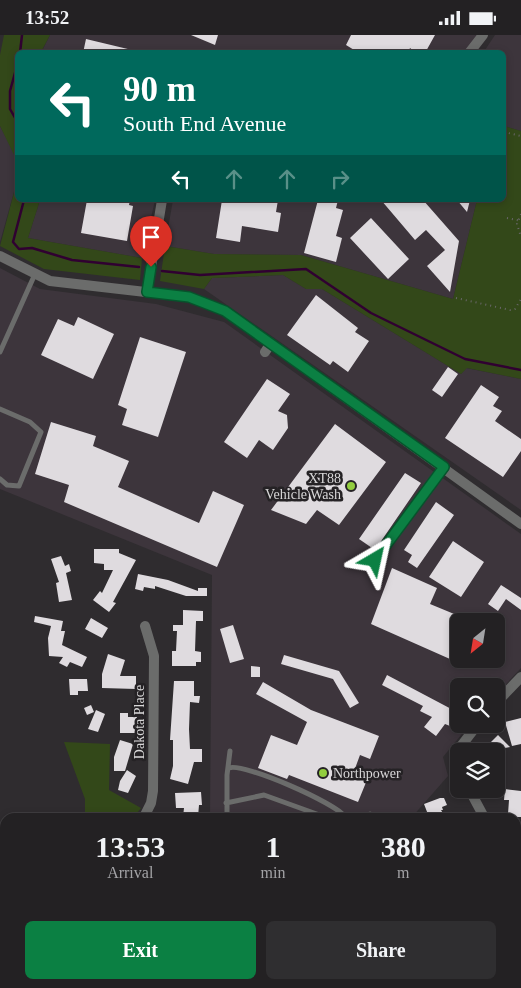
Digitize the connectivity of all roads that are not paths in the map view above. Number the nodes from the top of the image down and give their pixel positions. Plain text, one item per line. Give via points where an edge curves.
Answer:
1 (483, 35) edge
2 (471, 50) edge
3 (162, 202) edge
4 (0, 256) edge
5 (36, 273) junction
6 (147, 292) junction
7 (0, 352) edge
8 (0, 409) edge
9 (444, 467) junction
10 (0, 479) edge
11 (521, 524) edge
12 (375, 560) dead end
13 (145, 626) dead end
14 (521, 677) edge
15 (517, 688) edge
16 (505, 697) edge
17 (471, 733) edge
18 (463, 743) edge
19 (230, 751) dead end
20 (229, 767) junction
21 (474, 798) edge
22 (226, 803) junction
23 (146, 813) edge
24 (226, 813) edge
25 (314, 813) edge
26 (340, 813) edge
27 (482, 813) edge

1 - 2 street
3 - 6 street
4 - 5 street
5 - 6 street via 50,281
5 - 7 lane
6 - 9 street via 189,297 225,311 268,347
8 - 10 lane via 30,422 41,432 20,486 7,485
9 - 11 street
9 - 12 lane
13 - 23 street, Dakota Place via 154,656 153,791
14 - 15 street
15 - 16 street
17 - 18 street
19 - 20 lane
20 - 22 lane
20 - 26 lane via 241,767 306,793
21 - 27 street
22 - 24 lane
22 - 25 lane via 264,795

